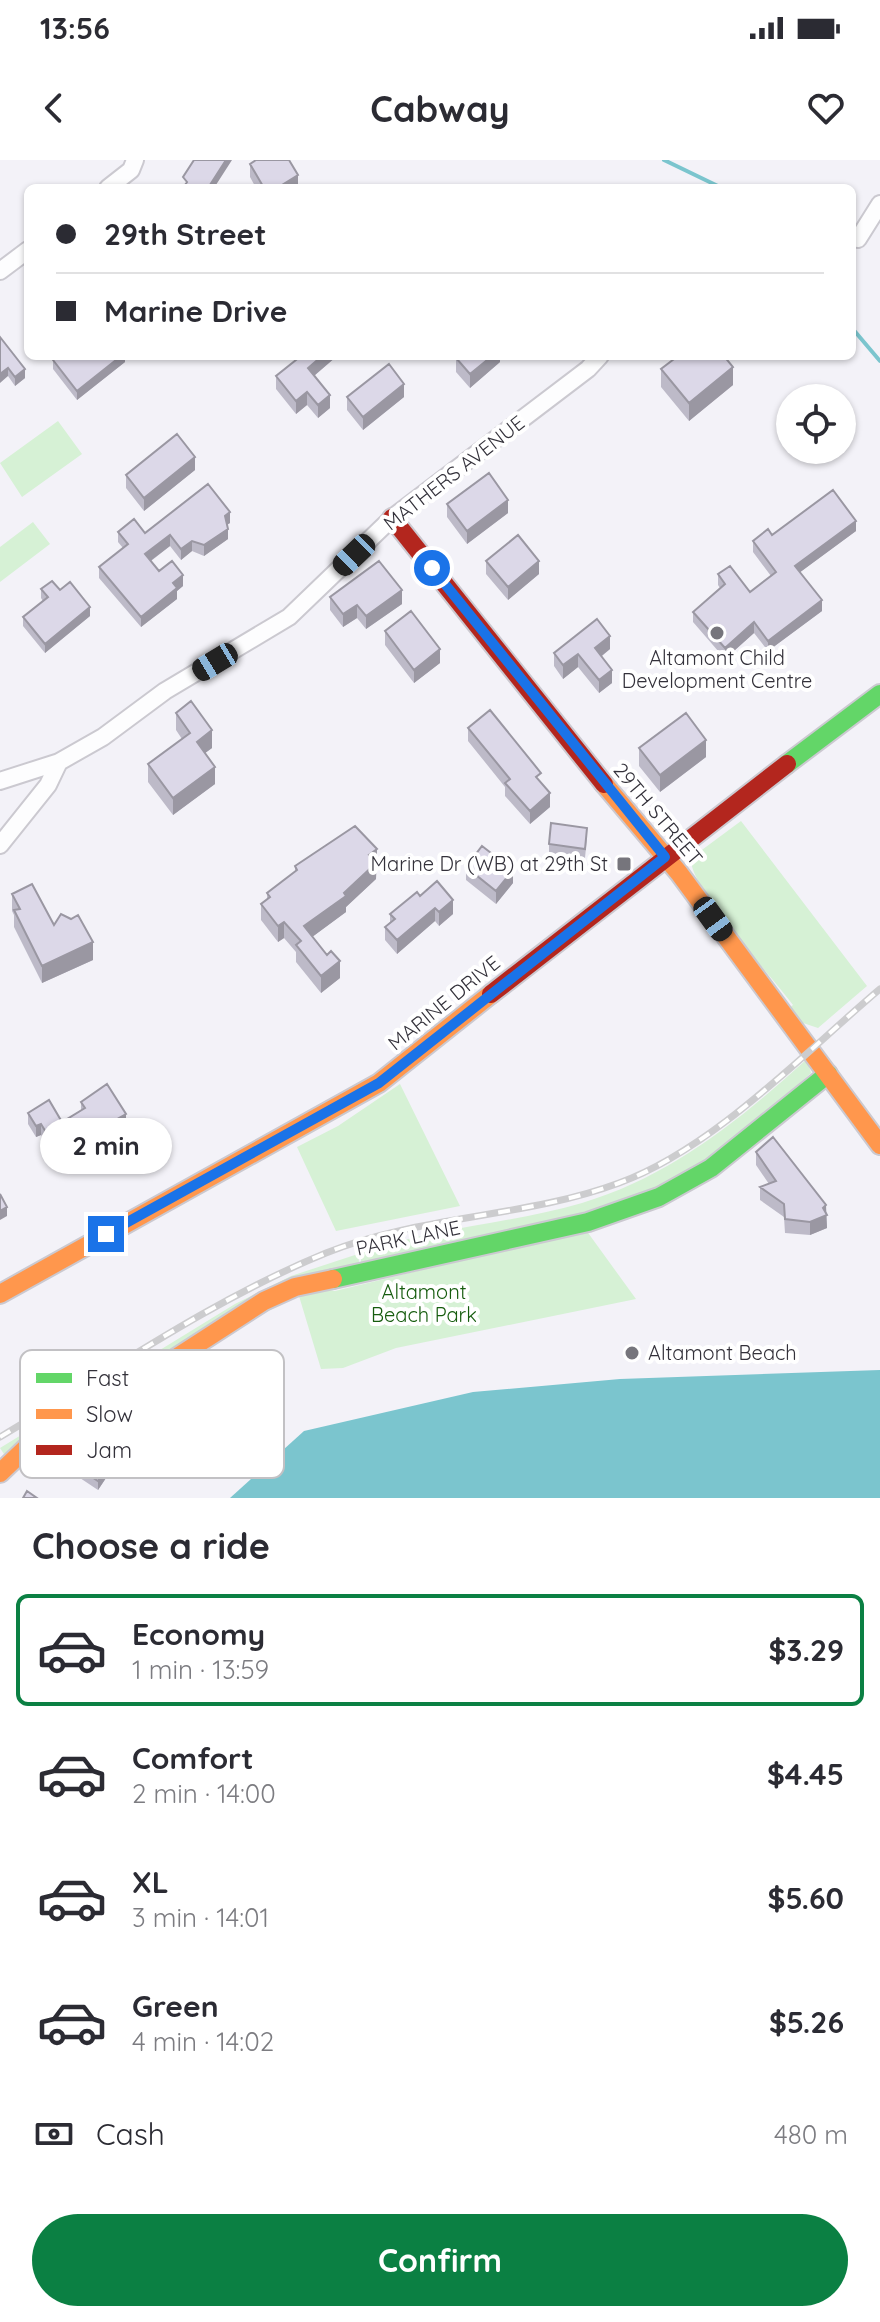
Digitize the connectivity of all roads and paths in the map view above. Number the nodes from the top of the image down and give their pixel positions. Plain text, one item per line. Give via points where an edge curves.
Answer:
1 (135, 160) edge
2 (113, 184) edge
3 (880, 204) edge
4 (858, 239) dead end
5 (24, 253) edge
6 (0, 271) edge
7 (596, 360) edge
8 (392, 518) junction
9 (880, 694) edge
10 (59, 762) junction
11 (0, 781) edge
12 (0, 845) edge
13 (665, 857) junction
14 (828, 1074) junction
15 (880, 1145) edge
16 (0, 1294) edge
17 (187, 1350) edge
18 (20, 1454) edge
19 (2, 1470) edge

1 - 2 street
3 - 4 street
5 - 6 street
7 - 8 street, MATHERS AVENUE
8 - 10 street, MATHERS AVENUE via 289,617
8 - 13 street, 29TH STREET
9 - 13 street, MARINE DRIVE
10 - 11 street, MATHERS AVENUE
10 - 12 street via 48,785
13 - 14 street, 29TH STREET
13 - 16 street, MARINE DRIVE via 379,1083
14 - 15 street, 29TH STREET
14 - 17 street, PARK LANE via 711,1168 659,1197 588,1222 295,1287
18 - 19 street, PARK LANE

